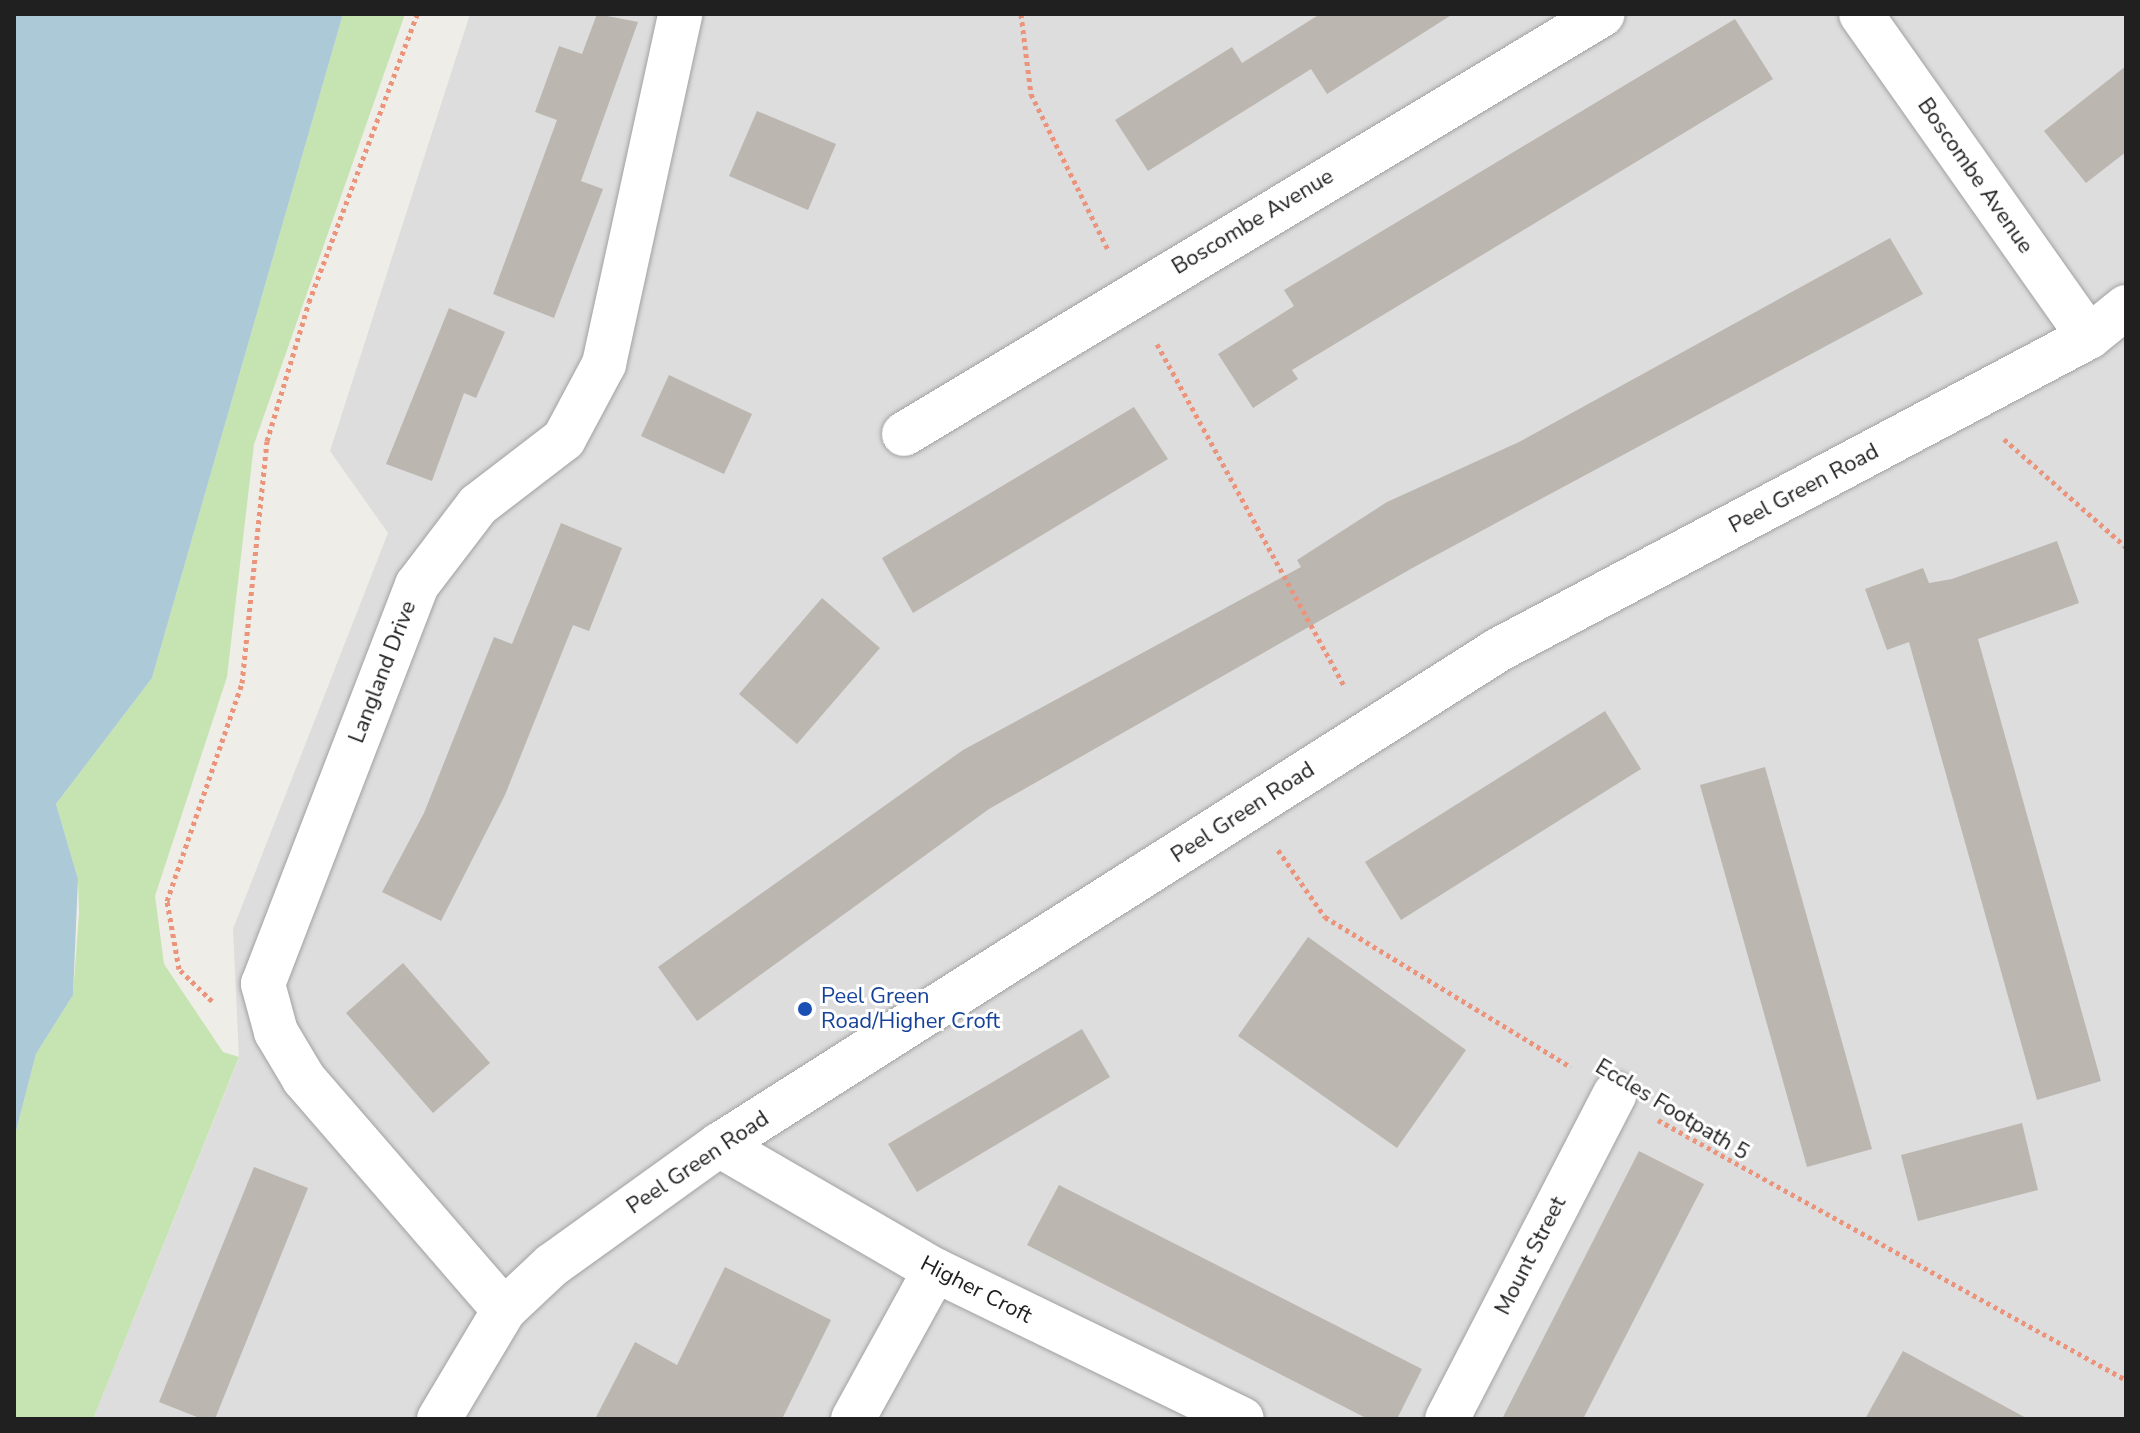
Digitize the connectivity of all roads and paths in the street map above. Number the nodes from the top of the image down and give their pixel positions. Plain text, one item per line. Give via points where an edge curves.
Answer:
1 (417, 14) edge
2 (680, 14) edge
3 (1021, 14) edge
4 (1603, 14) edge
5 (1861, 14) edge
6 (1130, 295) junction
7 (2126, 307) edge
8 (2089, 337) junction
9 (1964, 404) junction
10 (904, 434) dead end
11 (2126, 547) edge
12 (1370, 732) junction
13 (1249, 810) junction
14 (276, 1032) junction
15 (1615, 1094) junction
16 (719, 1145) junction
17 (935, 1270) junction
18 (504, 1310) junction
19 (2126, 1380) edge
20 (439, 1419) edge
21 (853, 1419) edge
22 (1242, 1419) edge
23 (1447, 1419) edge

1 - 14 path via 309,302 267,441 242,683 167,901 179,969 229,1018
2 - 14 street, Langland Drive via 604,364 564,439 478,505 417,585 263,984
3 - 6 path via 1031,94
4 - 6 street, Boscombe Avenue
5 - 8 street, Boscombe Avenue
6 - 10 street, Boscombe Avenue
6 - 12 path
7 - 8 street, Peel Green Road
8 - 9 street, Peel Green Road
9 - 11 path
9 - 12 street, Peel Green Road via 1498,650
12 - 13 street, Peel Green Road
13 - 15 path, Eccles Footpath 5 via 1325,917
13 - 16 street, Peel Green Road
14 - 18 street, Langland Drive via 304,1079
15 - 19 path, Eccles Footpath 5 via 1746,1174
15 - 23 street, Mount Street
16 - 17 street, Higher Croft
16 - 18 street, Peel Green Road via 552,1265
17 - 21 street
17 - 22 street, Higher Croft
18 - 20 street, Peel Green Road

